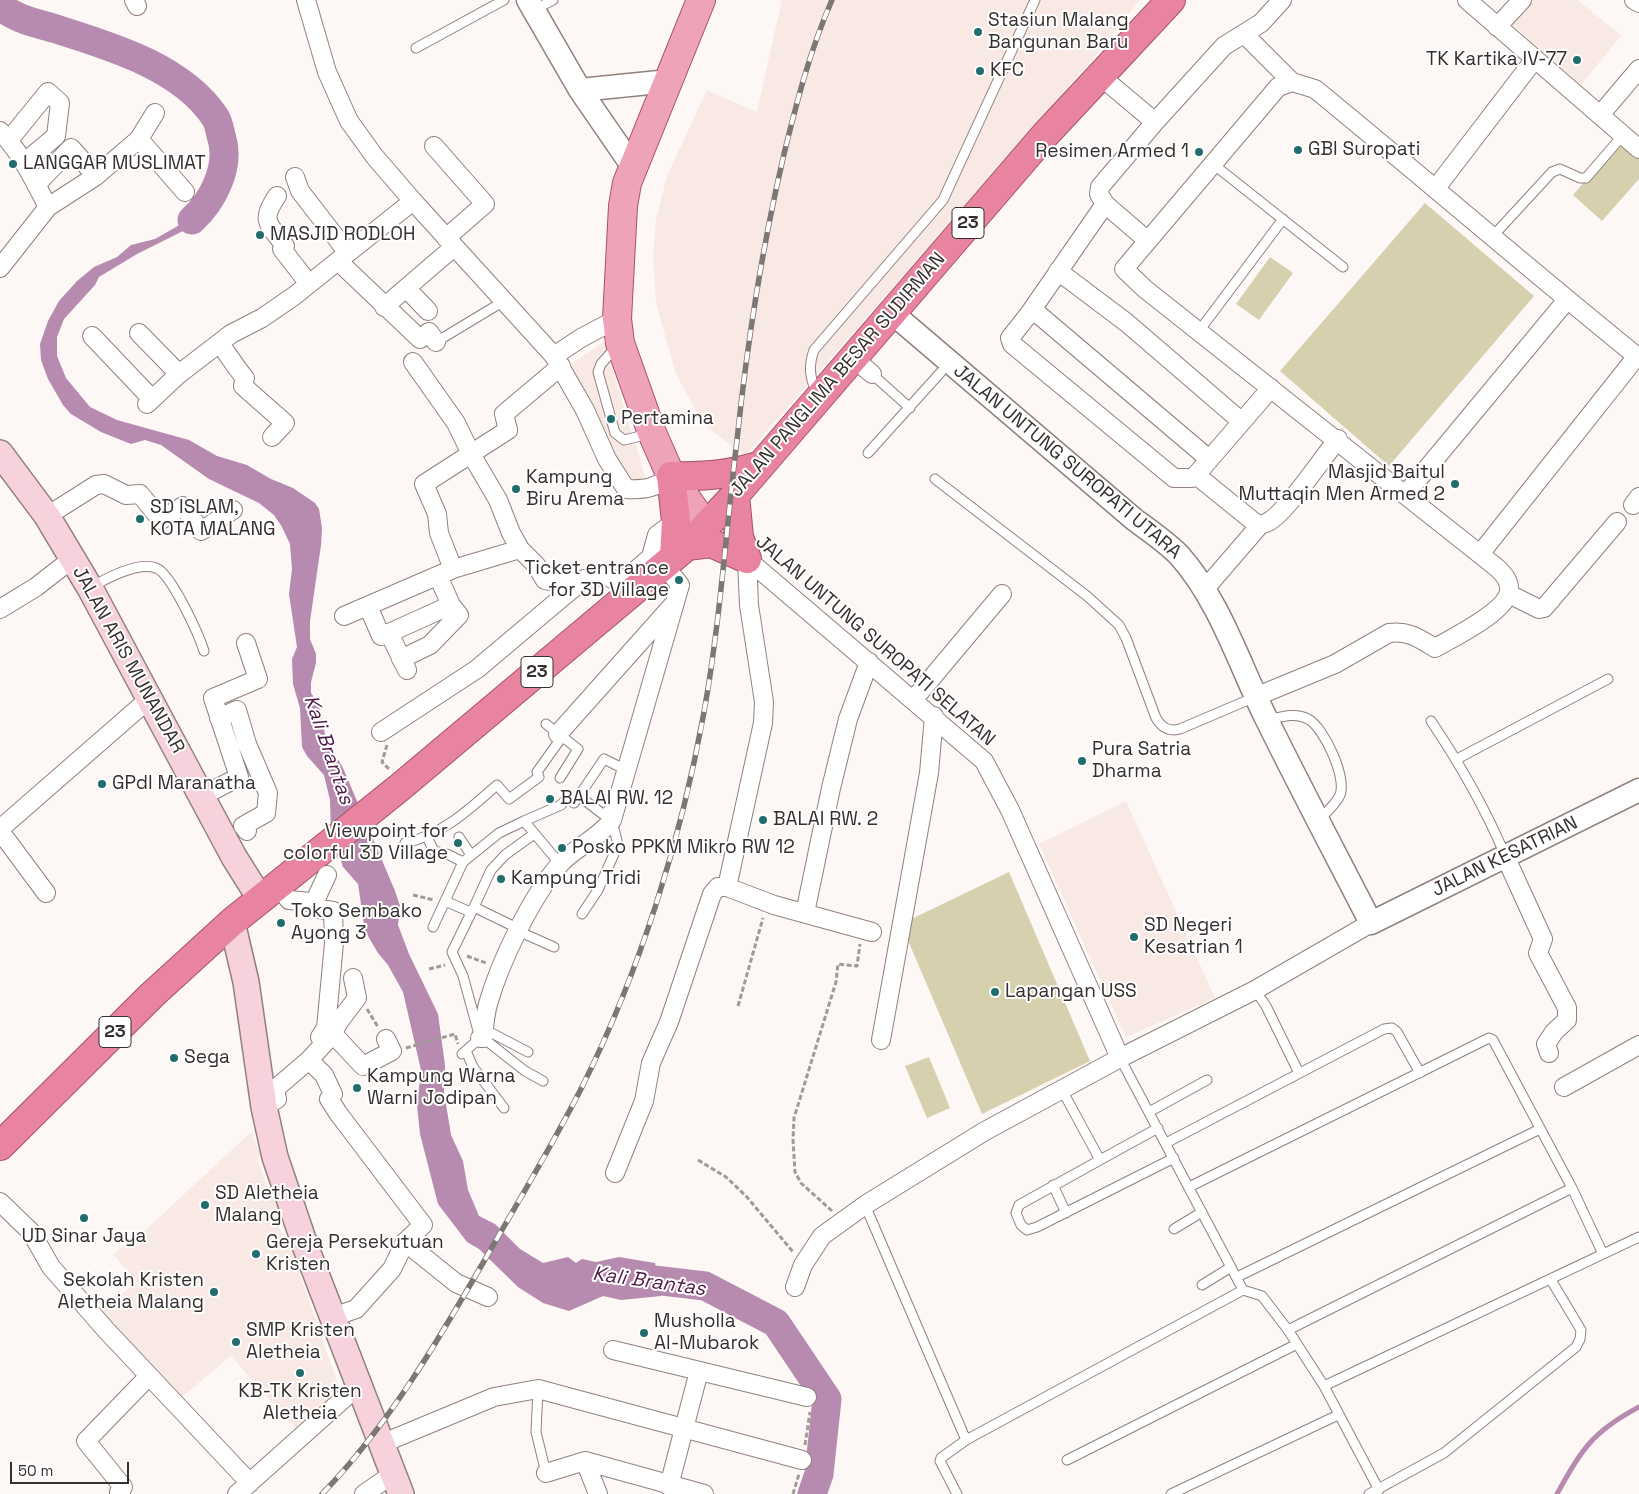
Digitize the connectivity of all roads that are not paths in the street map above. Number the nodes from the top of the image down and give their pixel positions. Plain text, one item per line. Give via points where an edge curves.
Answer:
1 (306, 0) edge
2 (504, 0) edge
3 (701, 0) edge
4 (1035, 0) edge
5 (1171, 0) edge
6 (1282, 0) edge
7 (1467, 0) edge
8 (1522, 0) edge
9 (1634, 0) edge
10 (538, 3) edge
11 (1639, 3) edge
12 (1497, 27) junction
13 (1245, 35) junction
14 (416, 48) dead end
15 (1534, 60) junction
16 (1639, 69) edge
17 (1099, 75) junction
18 (669, 81) junction
19 (1292, 82) junction
20 (580, 90) junction
21 (155, 113) dead end
22 (1600, 115) junction
23 (1155, 122) junction
24 (4, 135) edge
25 (1623, 135) junction
26 (139, 139) junction
27 (434, 146) dead end
28 (1639, 149) edge
29 (25, 162) junction
30 (1213, 164) junction
31 (633, 167) junction
32 (96, 176) junction
33 (295, 177) dead end
34 (36, 185) junction
35 (1436, 188) junction
36 (186, 192) dead end
37 (277, 196) dead end
38 (413, 201) junction
39 (1105, 204) junction
40 (48, 206) junction
41 (1283, 219) junction
42 (1493, 236) junction
43 (1148, 241) junction
44 (450, 243) junction
45 (343, 257) junction
46 (1343, 267) dead end
47 (0, 268) edge
48 (1058, 271) junction
49 (309, 284) junction
50 (406, 288) junction
51 (504, 301) junction
52 (1566, 301) junction
53 (384, 306) junction
54 (428, 311) dead end
55 (891, 312) junction
56 (1029, 314) junction
57 (619, 331) junction
58 (1199, 331) junction
59 (138, 333) dead end
60 (92, 336) dead end
61 (436, 342) joint
62 (219, 343) junction
63 (1638, 357) edge
64 (558, 361) junction
65 (413, 362) dead end
66 (862, 366) junction
67 (945, 366) junction
68 (179, 374) junction
69 (1270, 388) junction
70 (818, 397) junction
71 (910, 408) junction
72 (1242, 422) junction
73 (272, 437) dead end
74 (1338, 439) junction
75 (0, 453) edge
76 (868, 453) dead end
77 (471, 454) junction
78 (1209, 459) junction
79 (761, 465) junction
80 (1196, 475) junction
81 (671, 476) junction
82 (934, 480) dead end
83 (735, 495) junction
84 (1405, 495) junction
85 (233, 510) dead end
86 (46, 516) junction
87 (676, 520) junction
88 (1617, 522) dead end
89 (1260, 525) junction
90 (706, 527) junction
91 (520, 549) junction
92 (1480, 554) junction
93 (675, 556) junction
94 (747, 558) junction
95 (72, 559) junction
96 (446, 572) junction
97 (584, 579) junction
98 (90, 588) junction
99 (1204, 590) junction
100 (1002, 594) dead end
101 (1509, 594) junction
102 (675, 602) junction
103 (451, 605) junction
104 (368, 606) junction
105 (0, 609) edge
106 (344, 616) dead end
107 (389, 633) junction
108 (246, 643) dead end
109 (204, 651) dead end
110 (869, 662) junction
111 (1608, 679) dead end
112 (1255, 697) junction
113 (149, 699) junction
114 (914, 699) junction
115 (934, 716) junction
116 (219, 718) junction
117 (1266, 720) junction
118 (1431, 721) dead end
119 (383, 731) road end
120 (556, 731) junction
121 (1457, 759) junction
122 (626, 770) junction
123 (560, 778) dead end
124 (1639, 790) edge
125 (202, 796) junction
126 (579, 796) junction
127 (619, 796) junction
128 (612, 820) junction
129 (1318, 821) junction
130 (524, 822) junction
131 (0, 830) edge
132 (247, 831) dead end
133 (534, 834) junction
134 (459, 837) dead end
135 (428, 838) junction
136 (405, 843) dead end
137 (472, 855) junction
138 (1506, 858) junction
139 (463, 862) junction
140 (560, 864) junction
141 (327, 875) dead end
142 (727, 887) junction
143 (46, 893) dead end
144 (270, 893) junction
145 (444, 902) junction
146 (315, 905) junction
147 (471, 909) junction
148 (805, 913) junction
149 (582, 914) dead end
150 (232, 922) junction
151 (1371, 923) junction
152 (433, 927) dead end
153 (519, 930) junction
154 (866, 930) road end
155 (554, 947) dead end
156 (353, 978) dead end
157 (1255, 990) junction
158 (333, 1034) junction
159 (482, 1035) junction
160 (386, 1038) dead end
161 (881, 1040) dead end
162 (1639, 1045) edge
163 (528, 1052) dead end
164 (1548, 1052) dead end
165 (314, 1054) junction
166 (1120, 1058) junction
167 (1299, 1073) junction
168 (1420, 1073) junction
169 (1207, 1080) dead end
170 (543, 1081) dead end
171 (1564, 1087) dead end
172 (1062, 1090) junction
173 (264, 1107) junction
174 (504, 1108) dead end
175 (1149, 1112) junction
176 (1158, 1128) junction
177 (1540, 1129) junction
178 (1166, 1143) junction
179 (0, 1146) edge
180 (1174, 1158) junction
181 (1100, 1160) junction
182 (615, 1173) dead end
183 (1053, 1185) junction
184 (1189, 1187) junction
185 (1572, 1188) junction
186 (0, 1202) edge
187 (865, 1205) junction
188 (1202, 1212) junction
189 (1066, 1213) junction
190 (1174, 1229) dead end
191 (1639, 1237) edge
192 (405, 1242) junction
193 (1603, 1254) junction
194 (1231, 1267) junction
195 (1236, 1277) junction
196 (1551, 1280) junction
197 (1202, 1285) dead end
198 (794, 1287) dead end
199 (1243, 1290) junction
200 (488, 1297) dead end
201 (333, 1317) junction
202 (1288, 1330) junction
203 (1297, 1344) junction
204 (614, 1350) dead end
205 (699, 1370) junction
206 (150, 1376) junction
207 (359, 1385) junction
208 (1324, 1386) junction
209 (538, 1389) junction
210 (807, 1397) dead end
211 (1338, 1415) junction
212 (683, 1427) junction
213 (966, 1440) junction
214 (381, 1444) junction
215 (802, 1460) dead end
216 (1067, 1460) dead end
217 (585, 1461) junction
218 (546, 1474) joint
219 (397, 1484) edge
220 (669, 1486) junction
221 (243, 1489) edge
222 (1379, 1490) junction
223 (121, 1494) edge
224 (364, 1494) edge
225 (598, 1494) edge
226 (704, 1494) edge
227 (957, 1494) edge
228 (1171, 1494) edge
229 (1369, 1494) edge

1 - 38 street via 327,72 349,121
2 - 14 lane
3 - 18 main road
4 - 70 lane via 943,200 814,350 809,364
5 - 17 highway, JALAN PANGLIMA BESAR SUDIRMAN / 23
6 - 13 street
7 - 12 street
8 - 12 street
9 - 11 street
10 - 20 street
12 - 15 street
13 - 19 street
13 - 23 street via 1224,46
15 - 22 street
15 - 35 street
16 - 22 street
17 - 23 street
17 - 55 highway, JALAN PANGLIMA BESAR SUDIRMAN / 23
18 - 20 street
18 - 31 main road
19 - 30 street via 1278,87
19 - 35 street via 1316,89
20 - 31 street
21 - 26 street
22 - 25 street
23 - 39 street via 1100,187 1099,194
24 - 29 street
24 - 29 street via 48,92 60,103 56,136
25 - 28 street
25 - 42 lane via 1586,178 1560,169 1552,172
26 - 32 street
26 - 36 street
27 - 44 street via 485,204
29 - 34 street
30 - 41 lane
30 - 43 street
31 - 57 main road via 623,206
32 - 34 street via 71,148
32 - 40 street
33 - 45 street via 300,191
34 - 40 street
35 - 42 street
37 - 49 street via 267,211 268,223 285,246 282,250
38 - 44 street
38 - 45 street
39 - 43 street
39 - 48 street
40 - 47 street
41 - 46 lane
41 - 58 lane
42 - 52 street
43 - 58 street via 1125,271
44 - 50 street
44 - 51 street
45 - 49 street
45 - 53 street
48 - 56 street
48 - 72 street via 1127,323
49 - 62 street via 262,318
50 - 53 street
50 - 54 street
51 - 61 lane
51 - 64 street
52 - 63 street
52 - 84 street
53 - 61 street via 420,339 429,332
55 - 66 highway, JALAN PANGLIMA BESAR SUDIRMAN / 23
55 - 67 street, JALAN UNTUNG SUROPATI UTARA
56 - 78 street via 1038,314
56 - 80 street via 1010,338 1012,344 1174,478
57 - 64 street via 581,338
57 - 81 main road via 652,433
58 - 69 street
59 - 68 street
60 - 68 street via 150,402
62 - 68 street
62 - 73 street via 245,378 243,386 284,423
63 - 92 street
64 - 77 street via 504,414 508,430
64 - 81 street via 607,459 626,489 656,488
65 - 77 street via 456,423
66 - 70 highway, JALAN PANGLIMA BESAR SUDIRMAN / 23
66 - 71 lane
67 - 71 lane
67 - 99 street, JALAN UNTUNG SUROPATI UTARA via 1163,541 1179,555
69 - 72 street
69 - 74 street
70 - 79 highway, JALAN PANGLIMA BESAR SUDIRMAN / 23
71 - 76 lane
72 - 78 street
74 - 84 street
74 - 89 street via 1280,512
75 - 86 main road, JALAN ARIS MUNANDAR
77 - 91 street via 498,500
77 - 96 street via 424,484 437,514
78 - 80 street
79 - 81 highway via 713,476
79 - 83 highway, JALAN PANGLIMA BESAR SUDIRMAN / 23
80 - 89 street
81 - 87 highway
81 - 90 main road
82 - 112 lane via 1087,596 1119,625 1162,726 1173,731 1180,729
83 - 90 highway, JALAN PANGLIMA BESAR SUDIRMAN / 23
83 - 94 highway via 740,536
84 - 92 street
85 - 86 street via 201,531 183,506 161,520 140,494 126,495 104,484 96,485
86 - 95 main road, JALAN ARIS MUNANDAR
87 - 93 highway
87 - 97 street via 657,535 651,558 621,583 604,575
88 - 101 street via 1544,608 1539,609
89 - 99 street
90 - 93 highway, 23
90 - 94 street, JALAN UNTUNG SUROPATI SELATAN
91 - 96 street
91 - 97 street via 545,580
92 - 101 street via 1500,570 1507,581
93 - 94 highway via 712,543
93 - 102 street via 680,586
93 - 144 highway, 23 via 397,782 326,848
94 - 110 street, JALAN UNTUNG SUROPATI SELATAN
94 - 142 street via 749,605 764,702 763,722
95 - 98 main road, JALAN ARIS MUNANDAR
95 - 105 street
96 - 103 street
96 - 104 street
97 - 119 street via 477,668
98 - 109 lane via 108,577 136,568 149,566 160,570 178,594
98 - 113 main road, JALAN ARIS MUNANDAR
99 - 112 street, JALAN UNTUNG SUROPATI UTARA
100 - 114 street
101 - 112 street via 1503,604 1476,624 1435,648 1409,633 1389,633 1336,664
102 - 120 street
102 - 122 street
103 - 107 street
103 - 107 street via 459,615 430,645 404,665
104 - 106 street
104 - 107 street via 381,636
108 - 116 street via 258,679 213,698
110 - 114 street, JALAN UNTUNG SUROPATI SELATAN
110 - 148 street via 848,719
111 - 121 lane
112 - 117 street, JALAN UNTUNG SUROPATI UTARA
113 - 125 main road, JALAN ARIS MUNANDAR
113 - 131 street
114 - 115 street, JALAN UNTUNG SUROPATI SELATAN
115 - 161 street via 929,772
115 - 166 street, JALAN UNTUNG SUROPATI SELATAN via 973,749 992,775
116 - 125 street via 239,777
116 - 132 street via 237,710 247,744 268,793 266,813 242,826
117 - 129 street, JALAN UNTUNG SUROPATI UTARA
117 - 129 lane via 1296,715 1310,720 1324,737 1342,778 1342,787 1340,797
118 - 121 lane
120 - 123 lane via 578,749
120 - 135 lane via 538,772 539,777 509,799 497,785 463,815
121 - 138 lane
122 - 126 lane via 604,759
122 - 127 street
124 - 138 street, JALAN KESATRIAN
125 - 144 main road, JALAN ARIS MUNANDAR via 238,864
126 - 127 lane via 604,815
126 - 130 lane via 574,803 567,798 561,805
127 - 128 street
128 - 140 street
128 - 149 lane via 618,845 598,890
129 - 151 street, JALAN UNTUNG SUROPATI UTARA
130 - 133 lane
130 - 137 lane via 500,832
131 - 143 street
133 - 140 lane
133 - 147 lane via 505,855 491,870
134 - 137 lane
135 - 136 lane
135 - 139 lane via 434,851
137 - 139 lane
138 - 151 street, JALAN KESATRIAN
138 - 164 street via 1543,939 1538,953 1567,1008 1567,1020 1546,1044
139 - 145 lane
140 - 153 street via 542,888
141 - 146 street
142 - 148 street
142 - 182 street via 718,887 712,894 652,1063 644,1101
144 - 146 street
144 - 150 highway, 23
145 - 147 lane
145 - 152 lane
146 - 165 street via 333,911 334,943 326,1028 318,1039
147 - 153 lane
147 - 159 lane via 452,952
148 - 154 street
150 - 173 main road via 246,982
150 - 179 highway, 23 via 152,995
151 - 157 street
153 - 155 lane
153 - 159 street via 489,1002
156 - 158 street via 357,998
157 - 166 street
157 - 167 lane
158 - 160 street via 363,1066 392,1050
158 - 165 street
159 - 163 lane
159 - 170 lane
159 - 174 lane via 464,1053
162 - 171 street
165 - 173 street via 275,1089 277,1099
165 - 192 street via 333,1094 329,1099 423,1225
166 - 172 street
166 - 175 lane
167 - 168 lane via 1384,1029 1392,1028
167 - 178 lane
168 - 177 lane via 1489,1038
168 - 184 lane
169 - 175 lane
172 - 181 lane
172 - 187 street via 985,1132
173 - 201 main road via 288,1199
175 - 176 lane
176 - 178 lane
176 - 181 lane
177 - 185 lane
177 - 195 lane
178 - 180 lane
180 - 184 lane
180 - 189 lane
181 - 183 lane
183 - 189 lane
183 - 189 lane via 1019,1205 1016,1210 1018,1219 1023,1228 1030,1231
184 - 188 lane
185 - 193 lane
185 - 202 lane
186 - 206 street via 31,1232 51,1267
187 - 198 street via 822,1236
187 - 213 lane
188 - 190 lane
188 - 194 lane
191 - 193 lane
192 - 200 street via 456,1283
192 - 201 street via 392,1269 356,1309
193 - 196 lane
194 - 195 lane
194 - 197 lane
195 - 199 lane
196 - 208 lane
196 - 222 lane via 1581,1330 1576,1346 1444,1453
199 - 202 lane via 1262,1296
199 - 213 lane
201 - 207 main road
202 - 203 lane
203 - 208 lane
203 - 216 lane
204 - 205 street
205 - 210 street
205 - 212 street
206 - 221 street
206 - 223 street via 86,1441 123,1488 119,1492
207 - 214 main road
207 - 221 street
208 - 211 lane
209 - 212 street
209 - 214 street via 494,1397
209 - 218 lane via 536,1432
211 - 222 lane
211 - 228 lane
212 - 215 street
212 - 220 street
213 - 227 lane via 940,1460
214 - 219 main road
217 - 218 street
217 - 220 street
217 - 225 street
219 - 224 street
220 - 226 street
222 - 229 lane

